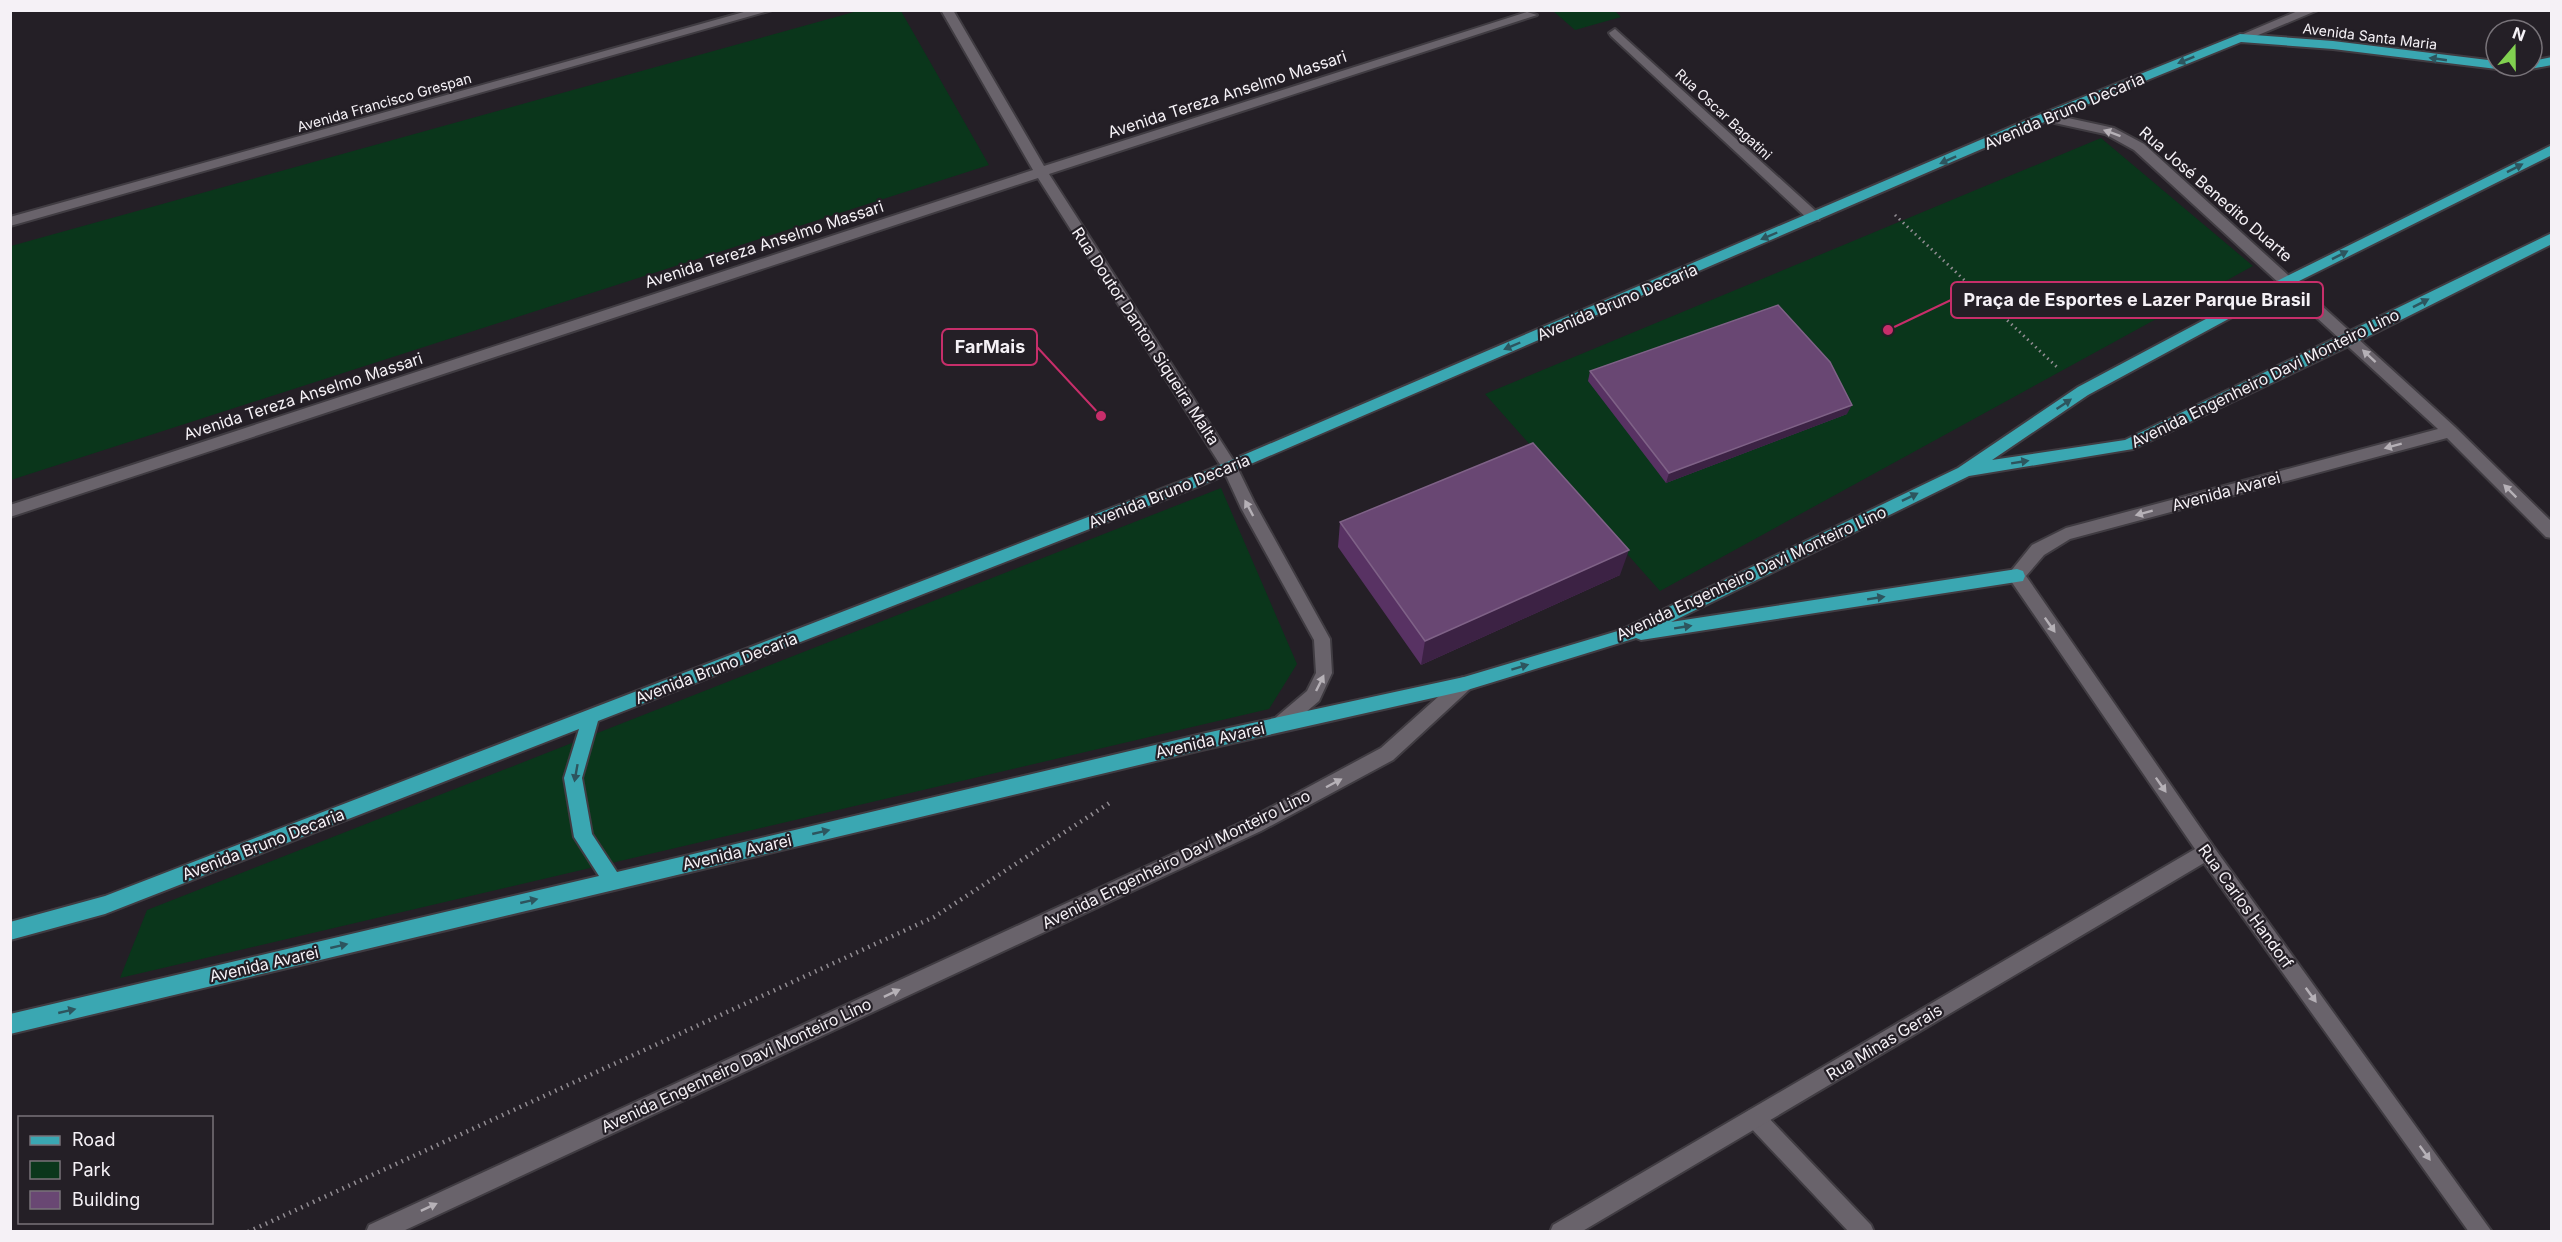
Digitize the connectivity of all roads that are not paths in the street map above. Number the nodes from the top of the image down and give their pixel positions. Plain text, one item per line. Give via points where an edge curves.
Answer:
1 (766, 10) edge
2 (946, 10) edge
3 (2312, 10) edge
4 (1531, 15) dead end
5 (1615, 33) dead end
6 (2240, 38) junction
7 (2484, 64) edge
8 (2045, 117) junction
9 (2552, 149) edge
10 (1041, 172) junction
11 (1814, 217) junction
12 (10, 222) edge
13 (2552, 238) edge
14 (2288, 282) junction
15 (2350, 339) junction
16 (2450, 430) junction
17 (1230, 467) junction
18 (1963, 472) junction
19 (10, 511) edge
20 (2552, 532) edge
21 (2017, 576) junction
22 (1625, 636) junction
23 (1464, 684) junction
24 (591, 717) junction
25 (1280, 724) junction
26 (2207, 852) junction
27 (612, 881) junction
28 (10, 931) edge
29 (10, 1024) edge
30 (1755, 1118) junction
31 (376, 1232) edge
32 (1560, 1232) edge
33 (1864, 1232) edge
34 (2482, 1232) edge

1 - 12 street, Avenida Francisco Grespan
2 - 10 street, Rua Doutor Danton Siqueira Malta
3 - 6 street, Avenida Bruno Decaria
4 - 10 street, Avenida Tereza Anselmo Massari
5 - 11 street, Rua Oscar Bagatini
7 -> 6 main road, Avenida Santa Maria
6 -> 8 main road, Avenida Bruno Decaria
8 -> 11 main road, Avenida Bruno Decaria
14 -> 8 street, Rua José Benedito Duarte via 2139,147 2109,131
14 -> 9 main road, Avenida Engenheiro Davi Monteiro Lino
10 - 17 street, Rua Doutor Danton Siqueira Malta
10 - 19 street, Avenida Tereza Anselmo Massari
11 -> 17 main road, Avenida Bruno Decaria
15 -> 13 main road, Avenida Engenheiro Davi Monteiro Lino
14 - 15 street, Rua José Benedito Duarte
18 -> 14 main road, Avenida Engenheiro Davi Monteiro Lino via 2083,391
16 -> 15 street, Rua José Benedito Duarte
18 -> 15 main road, Avenida Engenheiro Davi Monteiro Lino via 2128,445
20 -> 16 street, Rua José Benedito Duarte
16 -> 21 street, Avenida Avarei via 2066,534 2038,550
17 - 24 main road, Avenida Bruno Decaria
25 -> 17 street, Rua Doutor Danton Siqueira Malta via 1313,696 1324,673 1322,639
22 -> 18 main road, Avenida Engenheiro Davi Monteiro Lino
22 -> 21 main road
21 -> 26 street, Rua Carlos Handorf
23 -> 22 main road, Avenida Engenheiro Davi Monteiro Lino
23 - 25 main road, Avenida Avarei
31 -> 23 street, Avenida Engenheiro Davi Monteiro Lino via 1255,825 1387,754
24 -> 27 main road via 573,778 583,837
24 - 28 main road, Avenida Bruno Decaria via 105,905
27 -> 25 main road, Avenida Avarei
26 - 30 street, Rua Minas Gerais
26 -> 34 street, Rua Carlos Handorf
29 -> 27 main road, Avenida Avarei
30 - 32 street, Rua Minas Gerais
30 - 33 street

